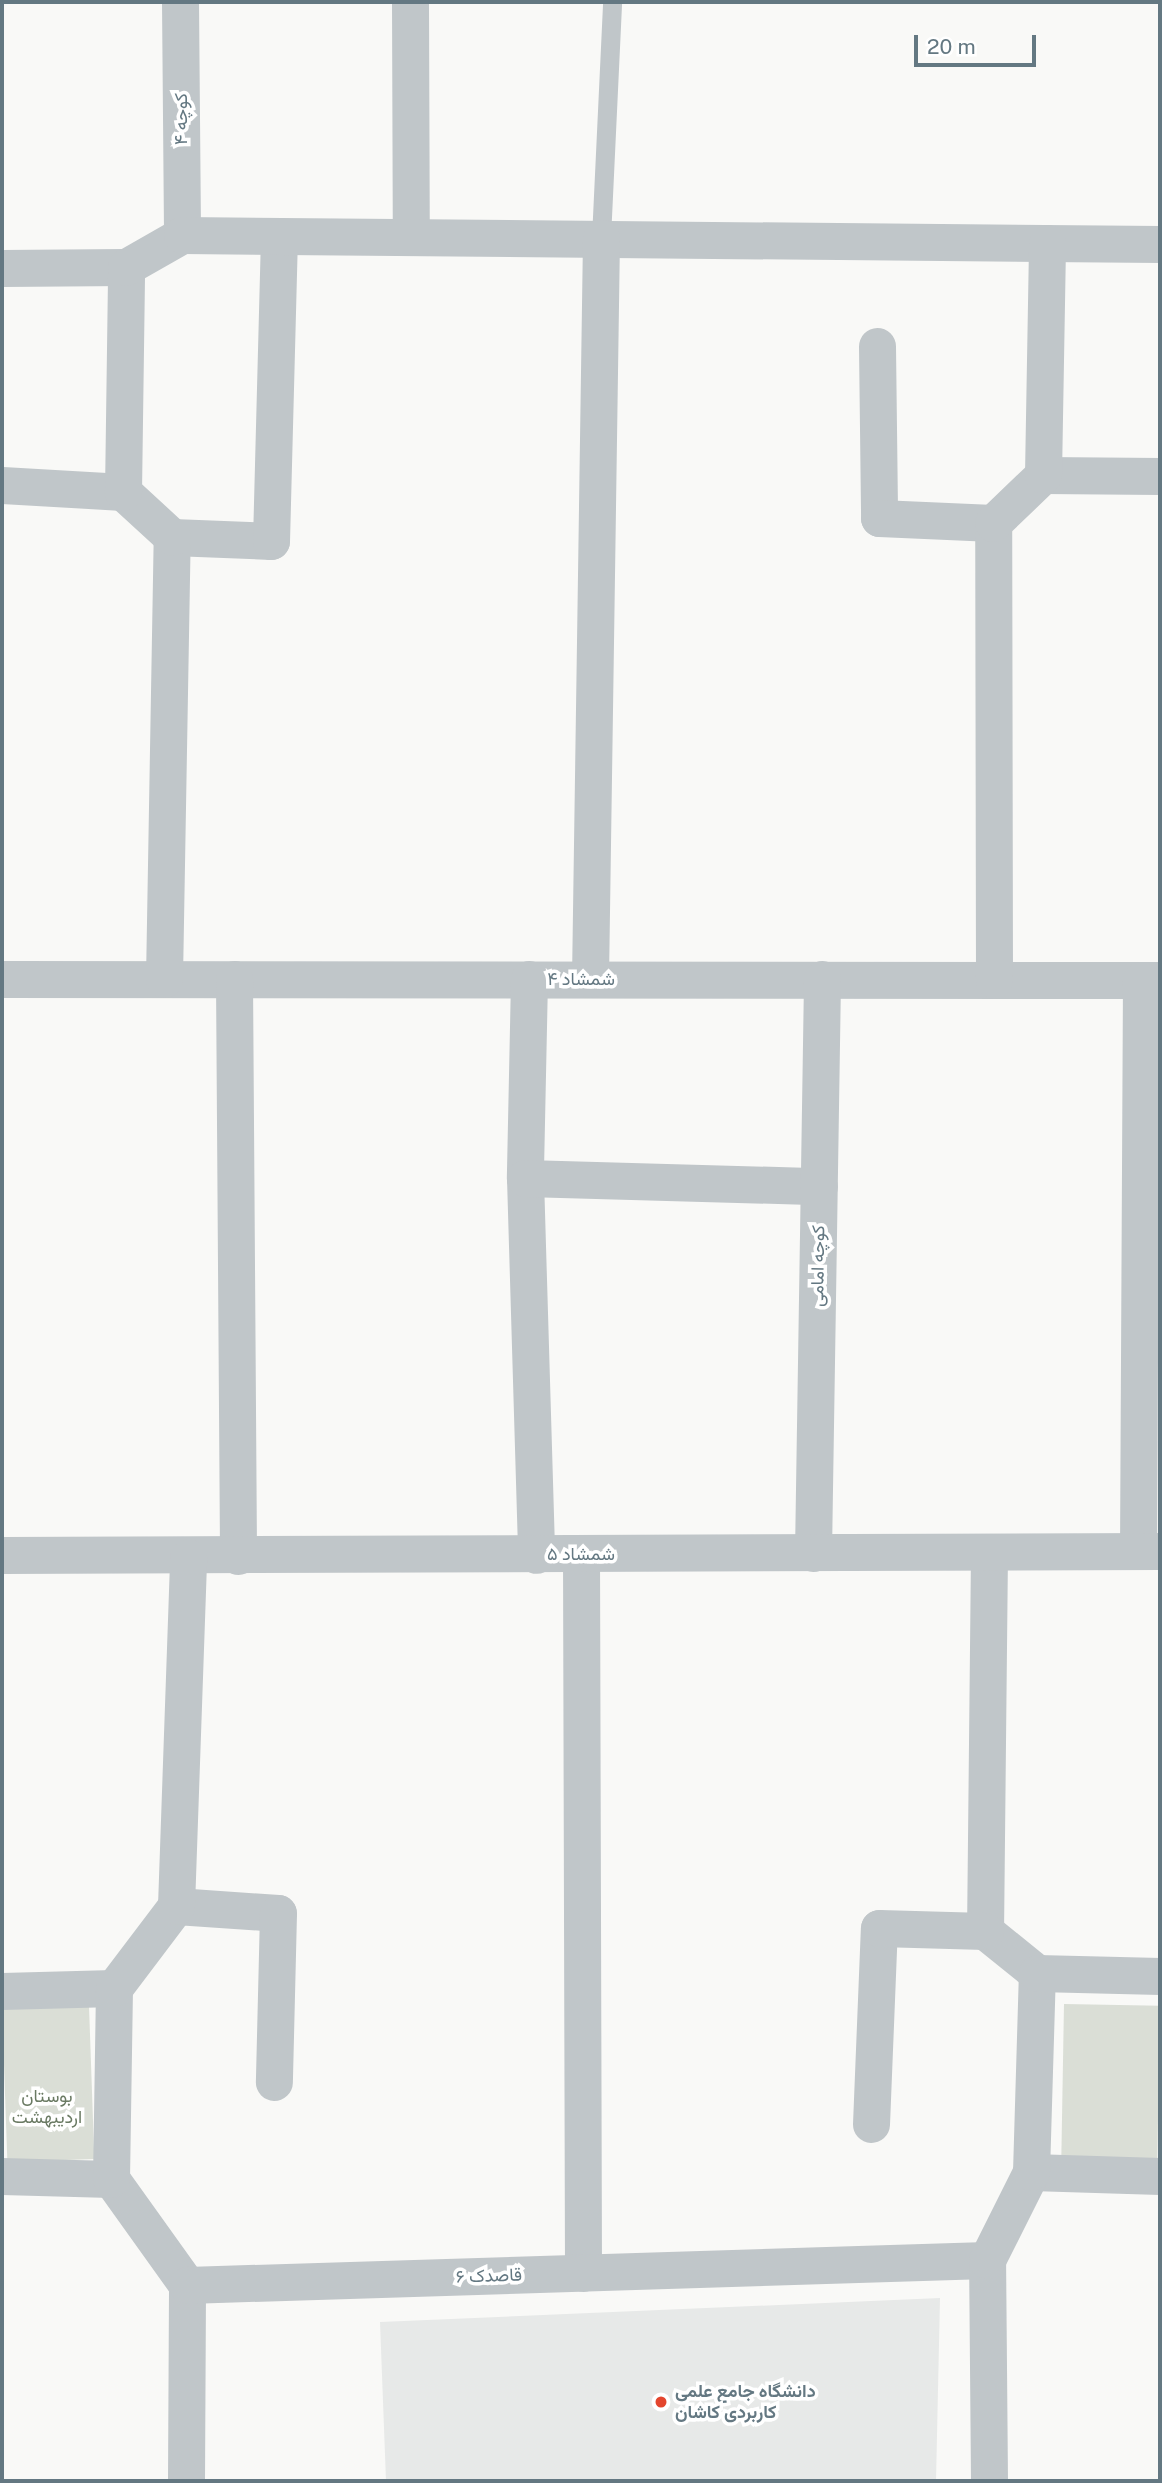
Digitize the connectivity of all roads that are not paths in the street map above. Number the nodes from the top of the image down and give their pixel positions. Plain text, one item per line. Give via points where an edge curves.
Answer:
1 (180, 2) edge
2 (410, 2) edge
3 (612, 2) edge
4 (182, 235) junction
5 (411, 235) junction
6 (601, 238) junction
7 (279, 239) junction
8 (1047, 243) junction
9 (1160, 244) edge
10 (126, 267) junction
11 (2, 268) edge
12 (877, 346) dead end
13 (1042, 475) junction
14 (1160, 476) edge
15 (2, 485) edge
16 (124, 492) junction
17 (993, 523) junction
18 (172, 537) junction
19 (2, 979) edge
20 (164, 979) junction
21 (234, 979) junction
22 (529, 979) junction
23 (590, 979) junction
24 (822, 979) junction
25 (994, 979) junction
26 (1150, 980) edge
27 (525, 1178) junction
28 (819, 1186) junction
29 (1149, 1551) edge
30 (989, 1552) junction
31 (813, 1553) junction
32 (581, 1554) junction
33 (2, 1555) edge
34 (536, 1555) junction
35 (238, 1556) junction
36 (188, 1557) junction
37 (176, 1906) junction
38 (985, 1931) junction
39 (1037, 1973) junction
40 (1160, 1976) edge
41 (114, 1988) junction
42 (2, 1991) edge
43 (274, 2082) dead end
44 (871, 2124) dead end
45 (1031, 2172) junction
46 (2, 2176) edge
47 (1160, 2176) edge
48 (111, 2179) junction
49 (987, 2260) junction
50 (583, 2273) junction
51 (187, 2285) junction
52 (186, 2481) edge
53 (989, 2481) edge

1 - 4 street, کوچه ۴
2 - 5 street
3 - 6 lane
4 - 7 street
4 - 10 street
5 - 6 street
5 - 7 street
6 - 8 street
6 - 23 street
7 - 18 street via 271,541
8 - 9 street
8 - 13 street
10 - 11 street
10 - 16 street
12 - 17 street via 879,518
13 - 14 street
13 - 17 street
15 - 16 street
16 - 18 street
17 - 25 street
18 - 20 street
19 - 20 street, شمشاد ۴
20 - 21 street, شمشاد ۴
21 - 22 street, شمشاد ۴
21 - 35 street
22 - 23 street, شمشاد ۴
22 - 27 street
23 - 24 street, شمشاد ۴
24 - 25 street, شمشاد ۴
24 - 28 street, کوچه امامی
25 - 26 street, شمشاد ۴
26 - 29 street
27 - 28 street
27 - 34 street
28 - 31 street, کوچه امامی
29 - 30 street, شمشاد ۵
30 - 31 street, شمشاد ۵
30 - 38 street
31 - 32 street, شمشاد ۵
32 - 34 street, شمشاد ۵
32 - 50 street
33 - 36 street, شمشاد ۵
34 - 35 street, شمشاد ۵
35 - 36 street, شمشاد ۵
36 - 37 street
37 - 41 street
37 - 43 street via 278,1913
38 - 39 street
38 - 44 street via 879,1928
39 - 40 street
39 - 45 street
41 - 42 street
41 - 48 street
45 - 47 street
45 - 49 street
46 - 48 street
48 - 51 street
49 - 50 street, قاصدک ۶
49 - 53 street
50 - 51 street, قاصدک ۶
51 - 52 street

